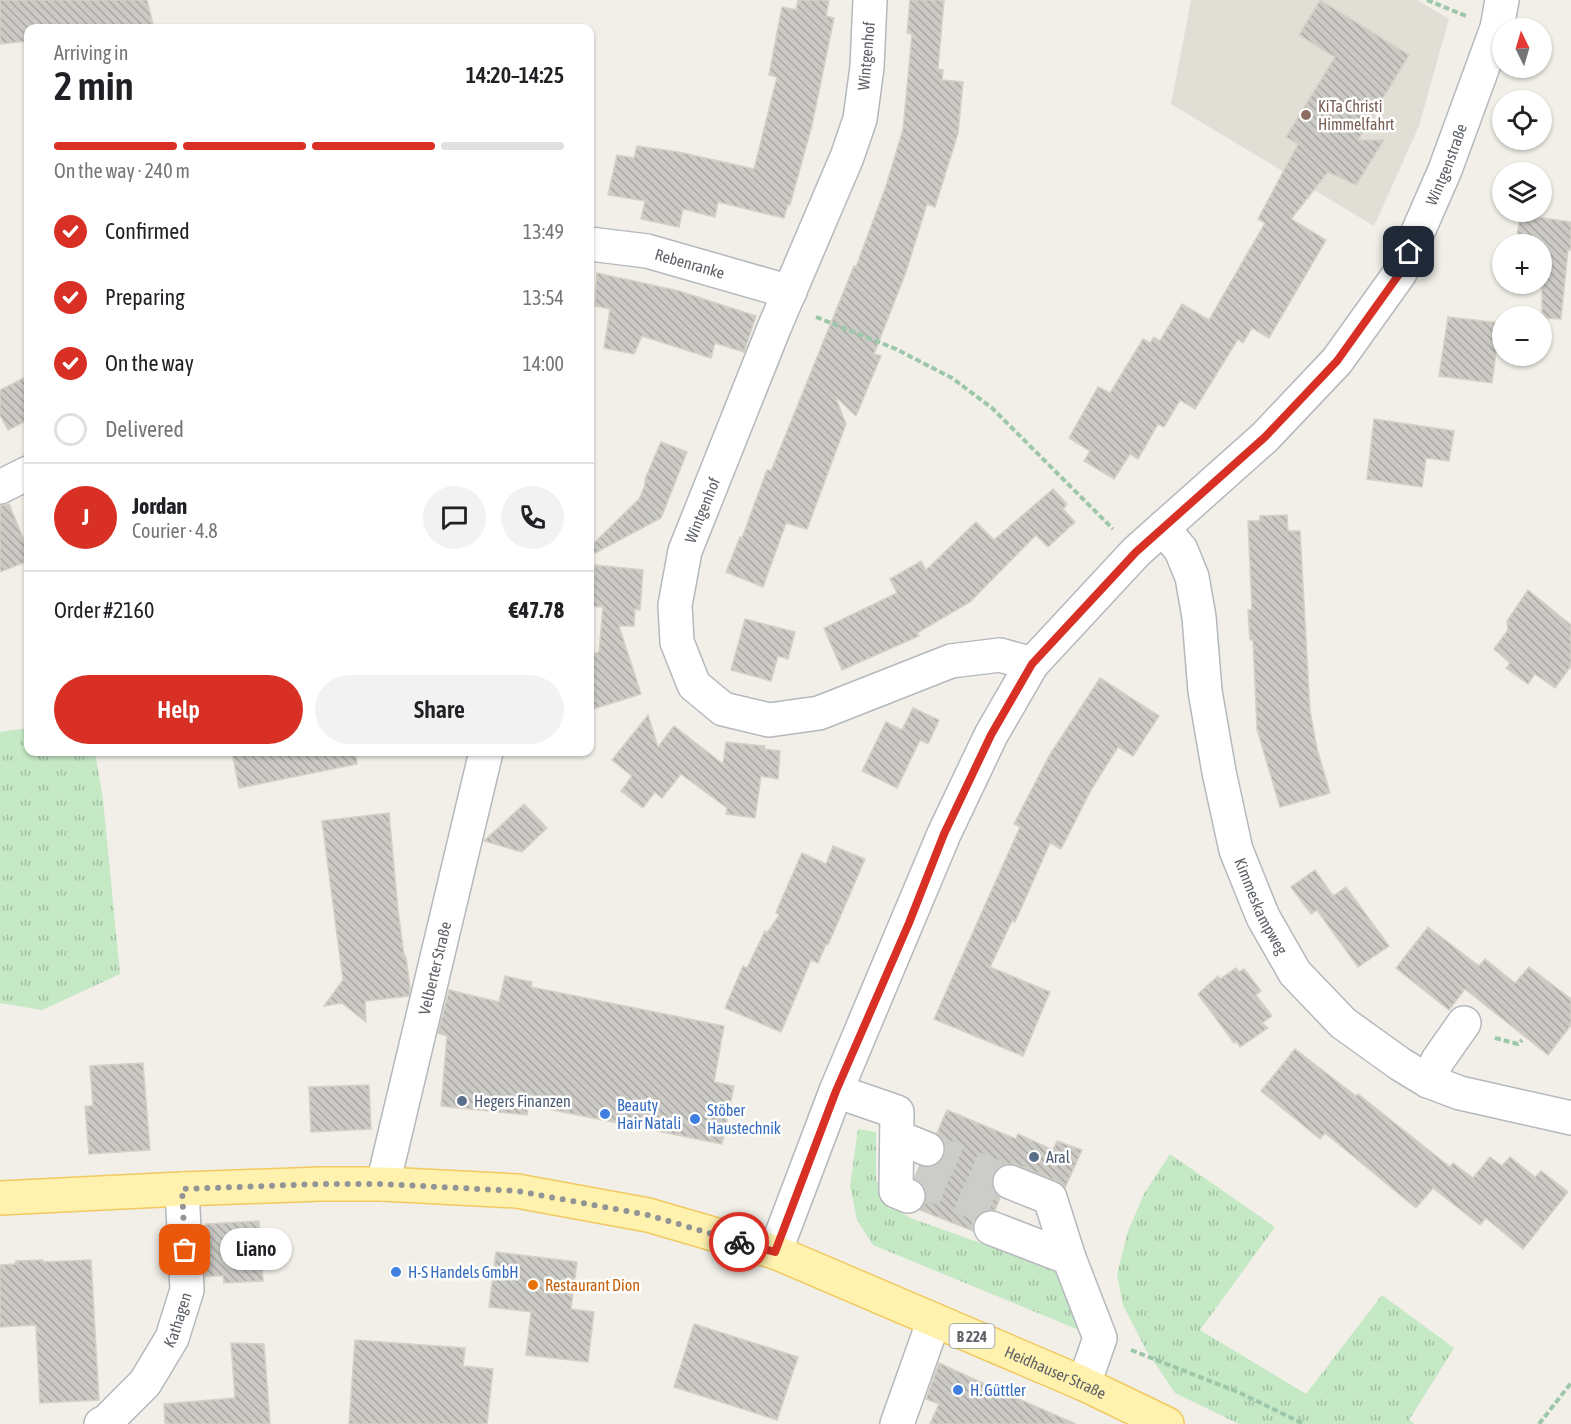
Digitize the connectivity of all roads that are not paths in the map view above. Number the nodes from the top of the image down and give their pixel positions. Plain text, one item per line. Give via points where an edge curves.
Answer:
1 (870, 0) edge
2 (1523, 0) edge
3 (1500, 14) edge
4 (594, 244) edge
5 (787, 300) junction
6 (24, 476) edge
7 (0, 487) edge
8 (1163, 528) junction
9 (1032, 664) junction
10 (485, 756) edge
11 (1464, 1023) dead end
12 (1428, 1081) junction
13 (836, 1091) junction
14 (1571, 1118) edge
15 (909, 1164) dead end
16 (383, 1184) junction
17 (182, 1189) junction
18 (0, 1198) edge
19 (1063, 1238) junction
20 (775, 1252) junction
21 (934, 1320) junction
22 (1084, 1384) junction
23 (101, 1424) edge
24 (897, 1424) edge
25 (1167, 1424) edge

1 - 5 street, Wintgenhof via 860,119
2 - 3 street, Wintgenstraße
3 - 8 street, Wintgenstraße via 1445,170 1400,273 1337,361 1265,437
4 - 5 street, Rebenranke via 647,251
5 - 9 street, Wintgenhof via 685,551 675,605 678,642 694,685 723,709 769,720 819,713 951,661 1000,655
6 - 7 street
8 - 9 street, Wintgenstraße
8 - 12 street, Kimmeskampweg via 1181,550 1192,577 1219,772 1236,850 1263,917 1295,973 1343,1023
9 - 13 street, Wintgenstraße via 991,735 944,834
10 - 16 street, Velberter Straße
11 - 12 street
12 - 14 street, Kimmeskampweg via 1460,1094
13 - 15 street via 897,1112
13 - 20 street, Wintgenstraße
16 - 17 main road, B 224
16 - 20 main road, B 224 via 517,1191 648,1215
17 - 18 main road, B 224
17 - 23 street, Kathagen via 187,1290 172,1338 145,1383
19 - 19 street via 1001,1204 1050,1198
19 - 22 street via 1100,1338
20 - 21 main road, Heidhauser Straße / B 224
21 - 22 main road, Heidhauser Straße / B 224
21 - 24 street
22 - 25 main road, Heidhauser Straße / B 224

